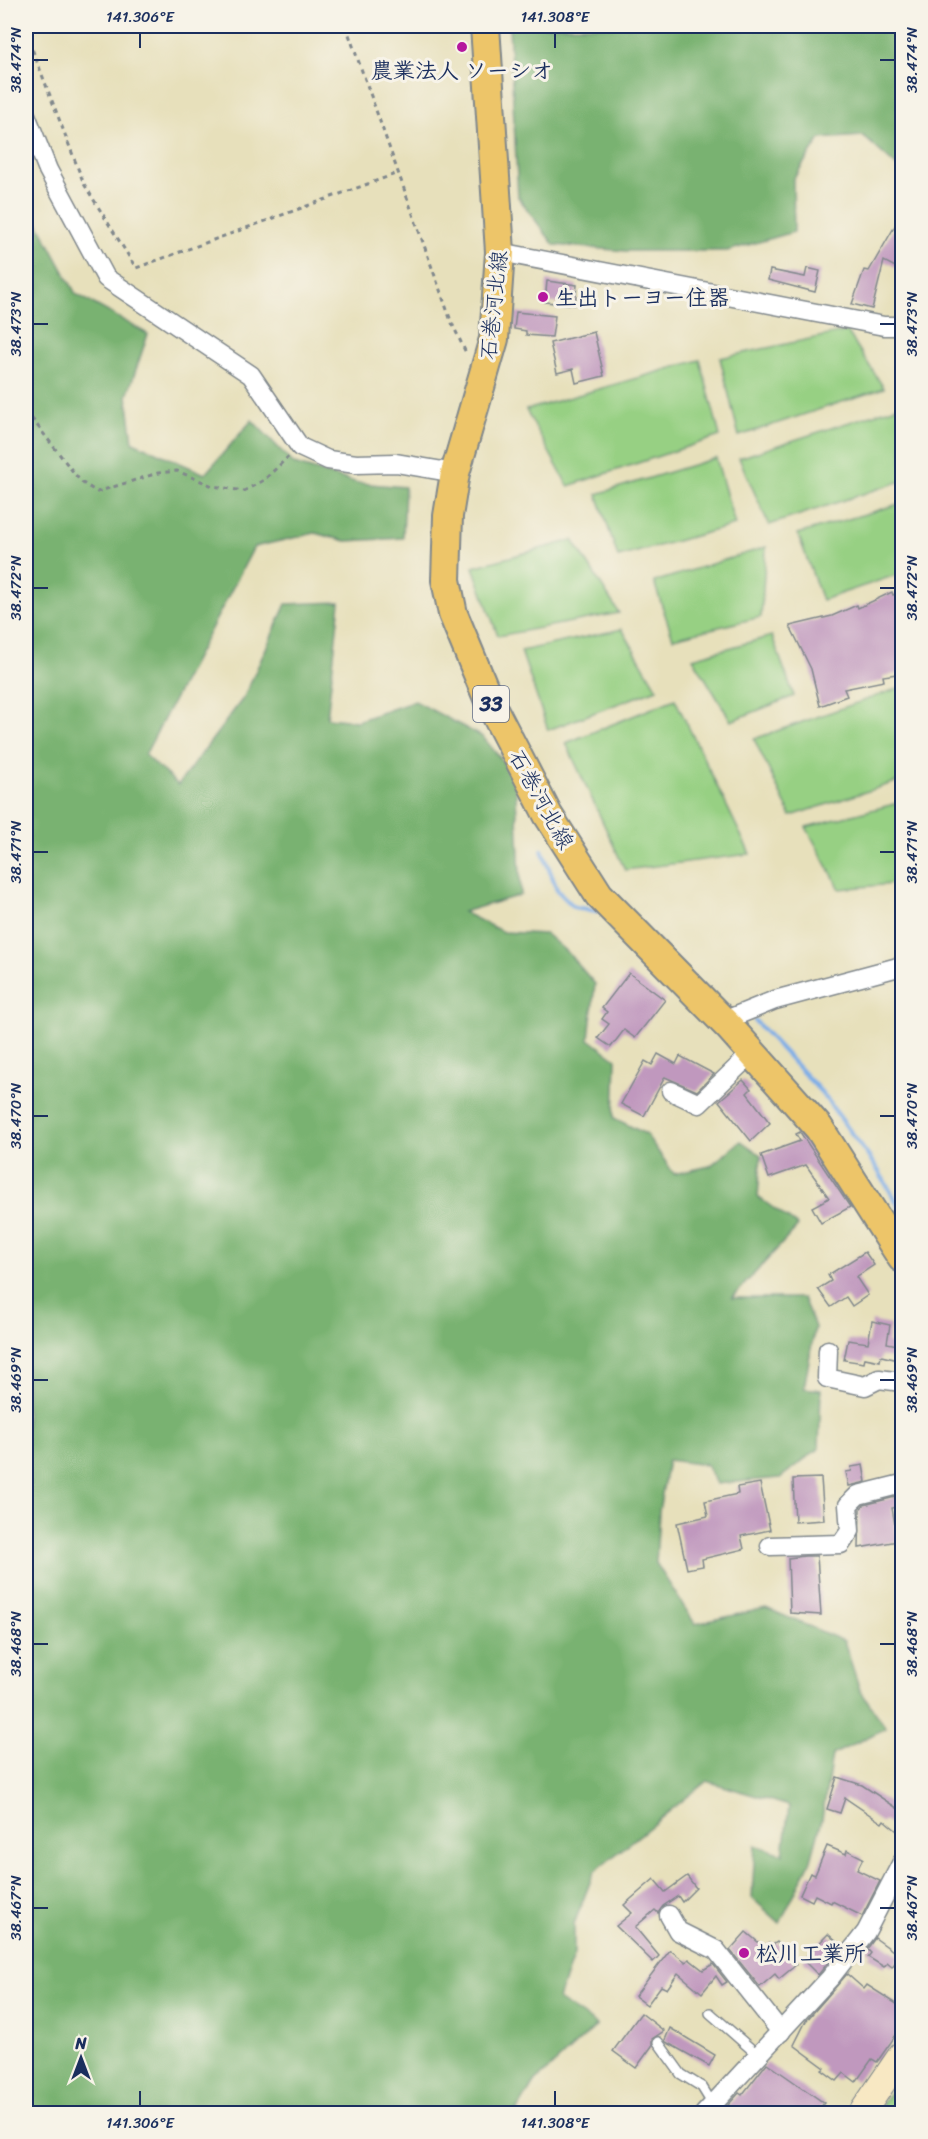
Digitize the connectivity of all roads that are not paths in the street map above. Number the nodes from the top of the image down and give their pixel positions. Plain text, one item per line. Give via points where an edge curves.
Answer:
1 (485, 26) edge
2 (26, 115) edge
3 (500, 252) junction
4 (903, 326) edge
5 (455, 473) junction
6 (903, 966) edge
7 (723, 1021) junction
8 (752, 1053) junction
9 (670, 1091) dead end
10 (903, 1258) edge
11 (828, 1350) dead end
12 (903, 1382) edge
13 (903, 1484) edge
14 (770, 1546) dead end
15 (903, 1862) edge
16 (669, 1915) dead end
17 (710, 2013) dead end
18 (781, 2032) junction
19 (658, 2043) dead end
20 (903, 2054) edge
21 (759, 2056) junction
22 (708, 2109) edge
23 (861, 2114) edge

1 - 3 main road, 石巻河北線 / 33
2 - 5 street via 48,170 106,278 250,375 300,447 328,460 396,463
3 - 4 street via 884,326
3 - 5 main road, 石巻河北線 / 33 via 494,339
5 - 7 main road, 石巻河北線 / 33 via 448,516 446,580 453,614 490,704 548,815 599,895
6 - 7 street via 775,1000
7 - 8 main road, 石巻河北線 / 33
8 - 9 street via 699,1104
8 - 10 main road, 石巻河北線 / 33 via 819,1128
11 - 12 street via 827,1378 865,1386 879,1379
13 - 14 street via 858,1495 848,1505 850,1532 841,1544
15 - 18 street via 866,1932
16 - 18 street via 678,1930 716,1950
17 - 21 lane
18 - 21 street
19 - 22 lane via 681,2074 702,2087
20 - 23 street
21 - 22 street

